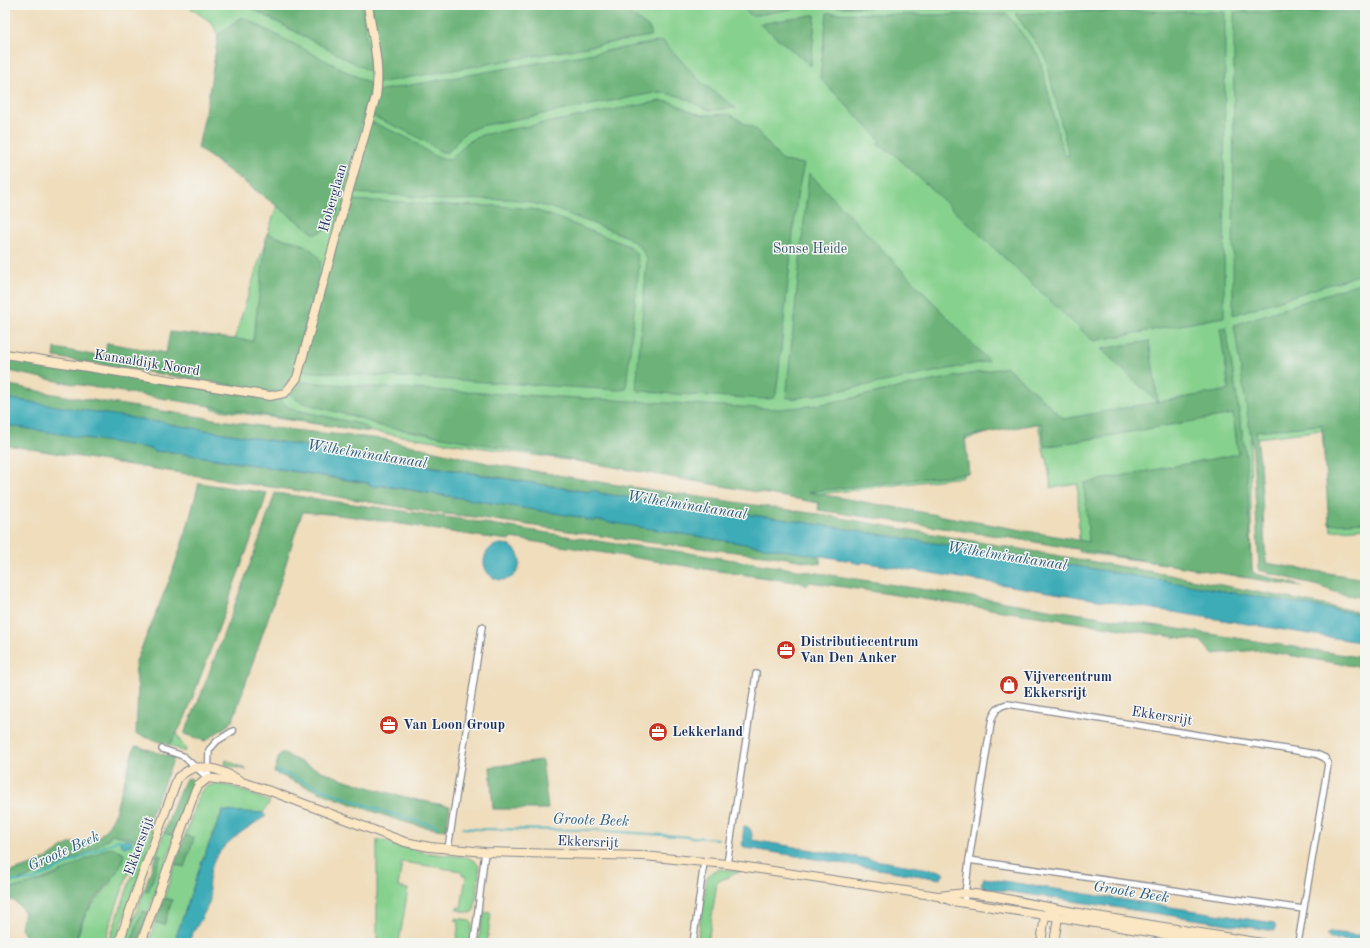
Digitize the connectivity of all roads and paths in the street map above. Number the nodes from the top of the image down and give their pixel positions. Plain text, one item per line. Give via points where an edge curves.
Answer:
1 (368, 5) edge
2 (5, 354) edge
3 (285, 393) joint
4 (482, 627) dead end
5 (756, 674) dead end
6 (233, 731) dead end
7 (162, 749) dead end
8 (208, 767) junction
9 (196, 768) junction
10 (208, 778) junction
11 (245, 783) junction
12 (448, 849) junction
13 (485, 852) junction
14 (969, 860) junction
15 (704, 862) junction
16 (727, 864) junction
17 (966, 893) junction
18 (938, 896) junction
19 (964, 903) junction
20 (1054, 908) junction
21 (1303, 909) junction
22 (1046, 915) junction
23 (1058, 917) junction
24 (118, 943) edge
25 (141, 943) edge
26 (474, 943) edge
27 (693, 943) edge
28 (1041, 943) edge
29 (1054, 943) edge
30 (1218, 943) edge
31 (1262, 943) edge
32 (1298, 943) edge

1 - 3 main road, Hoberglaan via 377,68 376,96 297,378
2 - 3 main road, Kanaaldijk Noord via 270,396
4 - 12 street
5 - 16 street
6 - 8 street via 217,741 209,750
7 - 9 street via 183,756
8 - 9 main road, Ekkersrijt
8 - 10 street
8 - 11 main road, Ekkersrijt via 230,774
9 - 10 street
9 - 24 main road, Ekkersrijt via 178,777
10 - 11 main road, Ekkersrijt
10 - 25 main road via 198,786 194,794
11 - 12 main road, Ekkersrijt via 405,842
12 - 13 main road, Ekkersrijt
13 - 15 main road, Ekkersrijt via 644,856
13 - 26 street
14 - 17 street, Ekkersrijt
14 - 21 street
14 - 21 street, Ekkersrijt via 992,718 996,709 1008,704 1316,754 1325,758 1328,764
15 - 16 main road, Ekkersrijt
15 - 27 street
16 - 18 main road, Ekkersrijt
17 - 18 main road, Ekkersrijt
17 - 19 street, Ekkersrijt
17 - 20 main road, Ekkersrijt
18 - 19 main road, Ekkersrijt
19 - 22 main road, Ekkersrijt
20 - 22 main road
20 - 23 main road
20 - 31 main road, Ekkersrijt
21 - 32 street, Ekkersrijt
22 - 23 main road, Ekkersrijt
22 - 28 main road
23 - 29 main road
23 - 30 main road, Ekkersrijt

